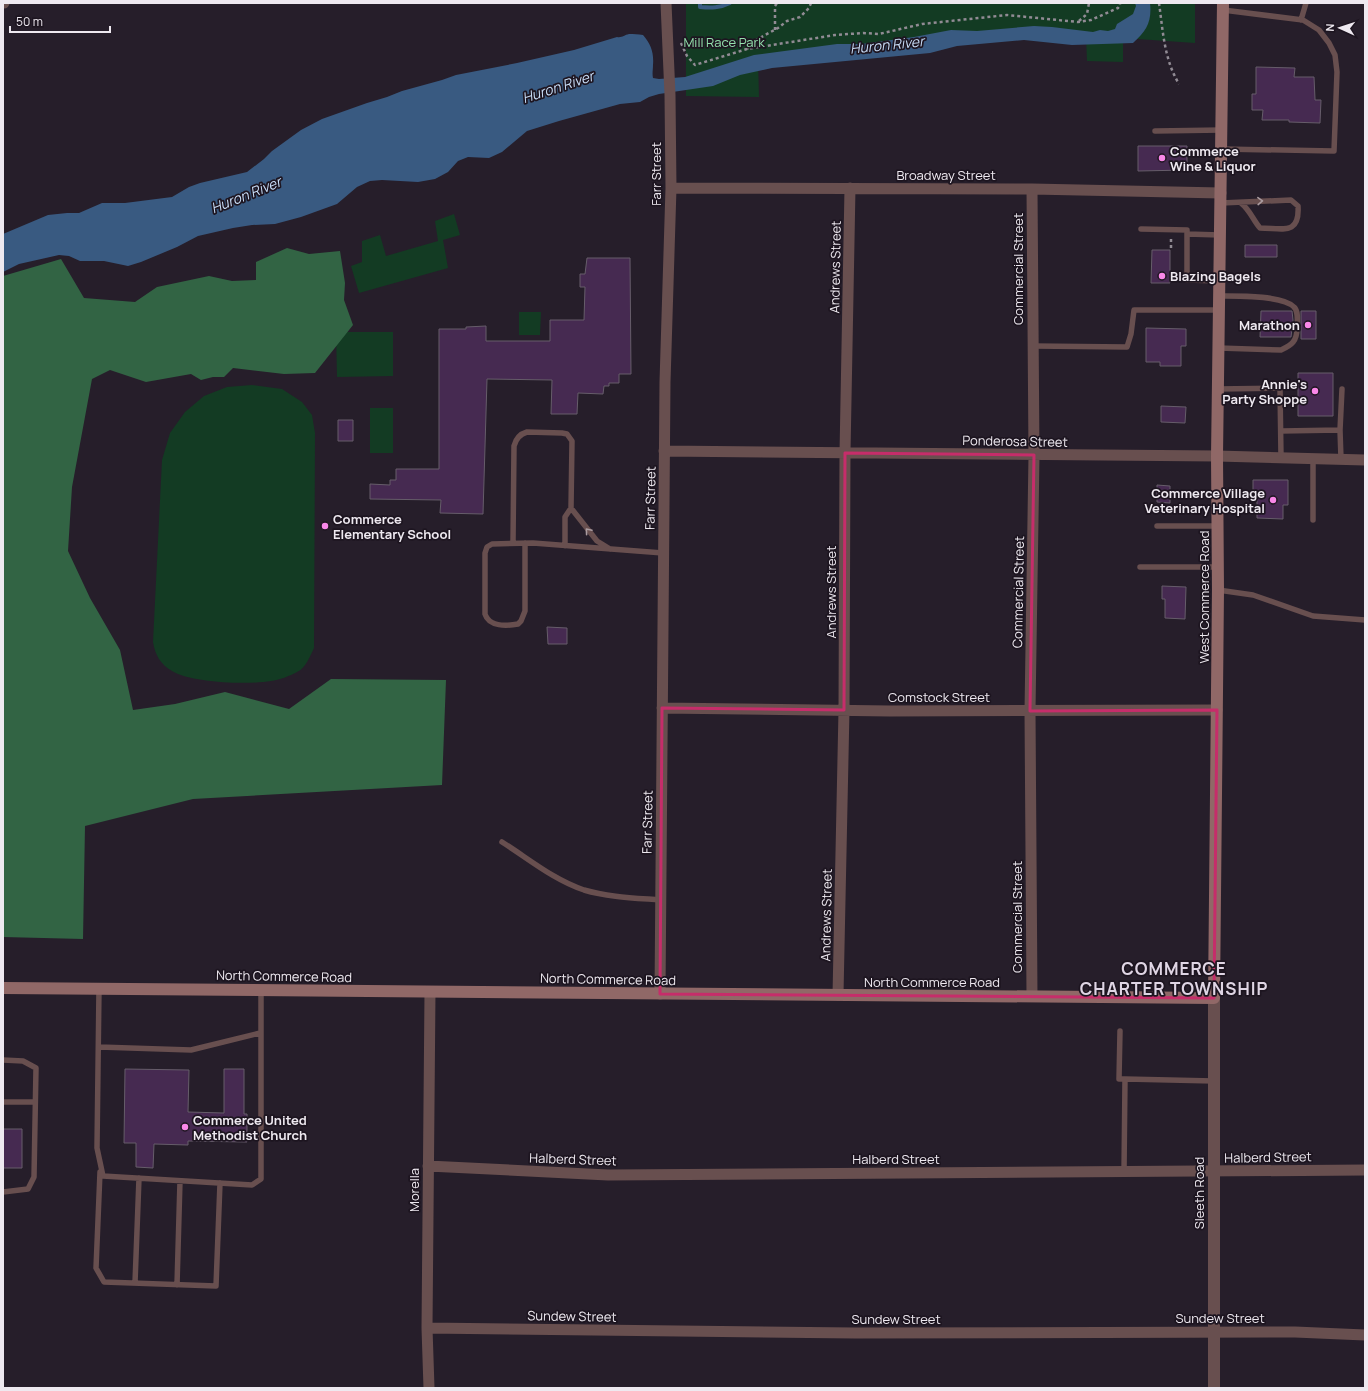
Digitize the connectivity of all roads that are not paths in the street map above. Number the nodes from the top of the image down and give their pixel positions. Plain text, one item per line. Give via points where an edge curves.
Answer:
1 (666, 3) edge
2 (1306, 3) edge
3 (1223, 6) edge
4 (1301, 20) junction
5 (1222, 130) junction
6 (1155, 131) dead end
7 (1222, 149) junction
8 (671, 188) junction
9 (850, 188) junction
10 (1032, 189) junction
11 (1221, 198) junction
12 (1241, 203) junction
13 (1141, 229) dead end
14 (1188, 234) junction
15 (1221, 235) junction
16 (1220, 281) junction
17 (1220, 296) junction
18 (1219, 310) junction
19 (1033, 346) junction
20 (1219, 348) junction
21 (1218, 389) junction
22 (1342, 389) dead end
23 (1340, 430) junction
24 (1281, 431) junction
25 (664, 451) junction
26 (845, 453) junction
27 (1034, 455) junction
28 (1217, 456) junction
29 (1281, 457) junction
30 (1313, 458) junction
31 (1341, 459) junction
32 (1365, 460) edge
33 (571, 508) junction
34 (1313, 520) dead end
35 (1157, 526) dead end
36 (1218, 526) junction
37 (513, 543) junction
38 (525, 543) junction
39 (565, 546) junction
40 (610, 549) junction
41 (663, 553) junction
42 (1218, 567) junction
43 (1140, 568) dead end
44 (1218, 590) junction
45 (1365, 620) edge
46 (662, 708) junction
47 (844, 710) junction
48 (1217, 710) junction
49 (1030, 711) junction
50 (502, 842) dead end
51 (660, 900) junction
52 (3, 988) edge
53 (99, 989) junction
54 (261, 990) junction
55 (430, 992) junction
56 (660, 994) junction
57 (838, 995) junction
58 (1032, 996) junction
59 (1214, 998) junction
60 (1120, 1031) dead end
61 (260, 1033) junction
62 (99, 1047) junction
63 (3, 1060) edge
64 (1126, 1079) junction
65 (1214, 1081) junction
66 (3, 1102) edge
67 (35, 1102) junction
68 (100, 1164) junction
69 (428, 1166) junction
70 (1365, 1170) edge
71 (1213, 1171) junction
72 (1124, 1172) junction
73 (139, 1178) junction
74 (180, 1181) junction
75 (220, 1183) junction
76 (3, 1192) edge
77 (135, 1283) junction
78 (177, 1285) junction
79 (427, 1328) junction
80 (1213, 1332) junction
81 (1365, 1335) edge
82 (429, 1388) edge
83 (1214, 1388) edge

1 - 8 street, Farr Street
2 - 4 lane
3 - 4 lane
3 - 5 main road, West Commerce Road
4 - 7 lane via 1319,30 1335,55 1337,72 1334,151
5 - 6 lane
5 - 7 main road, West Commerce Road
7 - 11 main road, West Commerce Road
8 - 9 street, Broadway Street
8 - 25 street, Farr Street
9 - 10 street, Broadway Street
9 - 26 street, Andrews Street
10 - 11 street, Broadway Street
10 - 19 street, Commercial Street
11 - 12 lane
11 - 15 main road, West Commerce Road
12 -> 12 lane via 1291,200 1298,206 1299,216 1291,228 1260,228
13 - 14 lane via 1188,230
14 - 15 lane
14 - 16 lane via 1187,280
15 - 16 main road, West Commerce Road
16 - 17 main road, West Commerce Road
17 - 18 main road, West Commerce Road
17 - 20 lane via 1283,300 1297,311 1297,337 1290,346 1281,350
18 - 19 lane via 1134,310 1127,347
18 - 20 main road, West Commerce Road
19 - 27 street, Commercial Street
20 - 21 main road, West Commerce Road
21 - 24 lane via 1280,388
21 - 28 main road, West Commerce Road
22 - 23 lane
23 - 24 lane
23 - 31 lane
24 - 29 lane
25 - 26 street, Ponderosa Street
25 - 41 street, Farr Street
26 - 27 street, Ponderosa Street
26 - 47 street, Andrews Street
27 - 28 street, Ponderosa Street
27 - 49 street, Commercial Street
28 - 29 street, Ponderosa Street
28 - 36 main road, West Commerce Road
29 - 30 street, Ponderosa Street
30 - 31 street, Ponderosa Street
30 - 34 lane
31 - 32 street, Ponderosa Street
33 - 37 lane via 570,437 562,433 522,434 514,446
33 - 39 lane via 565,517
40 -> 33 lane via 597,541
35 - 36 lane
36 - 42 main road, West Commerce Road
37 - 38 lane
37 - 38 lane via 492,544 487,547 485,553 485,614 489,622 494,624 518,624 523,617
38 - 39 lane
39 - 40 lane
40 - 41 lane
41 - 46 street, Farr Street
42 - 43 lane
42 - 44 main road, West Commerce Road
44 - 45 lane via 1253,596 1313,616
44 - 48 main road, West Commerce Road
46 - 47 street, Comstock Street
46 - 51 street, Farr Street
47 - 49 street, Comstock Street
47 - 57 street, Andrews Street
48 - 49 street, Comstock Street
48 - 59 main road, West Commerce Road
49 - 58 street, Commercial Street
50 - 51 lane via 548,872 584,890
51 - 56 street, Farr Street
52 - 53 main road, North Commerce Road
53 - 54 main road, North Commerce Road
53 - 62 lane
54 - 55 main road, North Commerce Road
54 - 61 lane
55 - 56 main road, North Commerce Road
55 - 69 street, Morella
56 - 57 main road, North Commerce Road
57 - 58 main road, North Commerce Road
58 - 59 main road, North Commerce Road
59 - 65 street, Sleeth Road
60 - 64 lane via 1119,1079
61 - 62 lane via 191,1050
61 - 75 lane via 261,1179 252,1185
62 - 68 lane via 97,1148
63 - 67 lane via 23,1061 36,1068
64 - 65 lane
64 - 72 lane
65 - 71 street, Sleeth Road
66 - 67 lane
67 - 76 lane via 34,1177 28,1189
68 - 73 lane via 103,1176
68 - 77 lane via 96,1268 104,1282
69 - 72 street, Halberd Street via 608,1175
69 - 79 street, Morella
70 - 71 street, Halberd Street
71 - 72 street, Halberd Street
71 - 80 street, Sleeth Road
73 - 74 lane
73 - 77 lane
74 - 75 lane
74 - 78 lane
75 - 78 lane via 216,1286
77 - 78 lane
79 - 80 street, Sundew Street via 855,1333
79 - 82 street, Morella
80 - 81 street, Sundew Street
80 - 83 street, Sleeth Road

